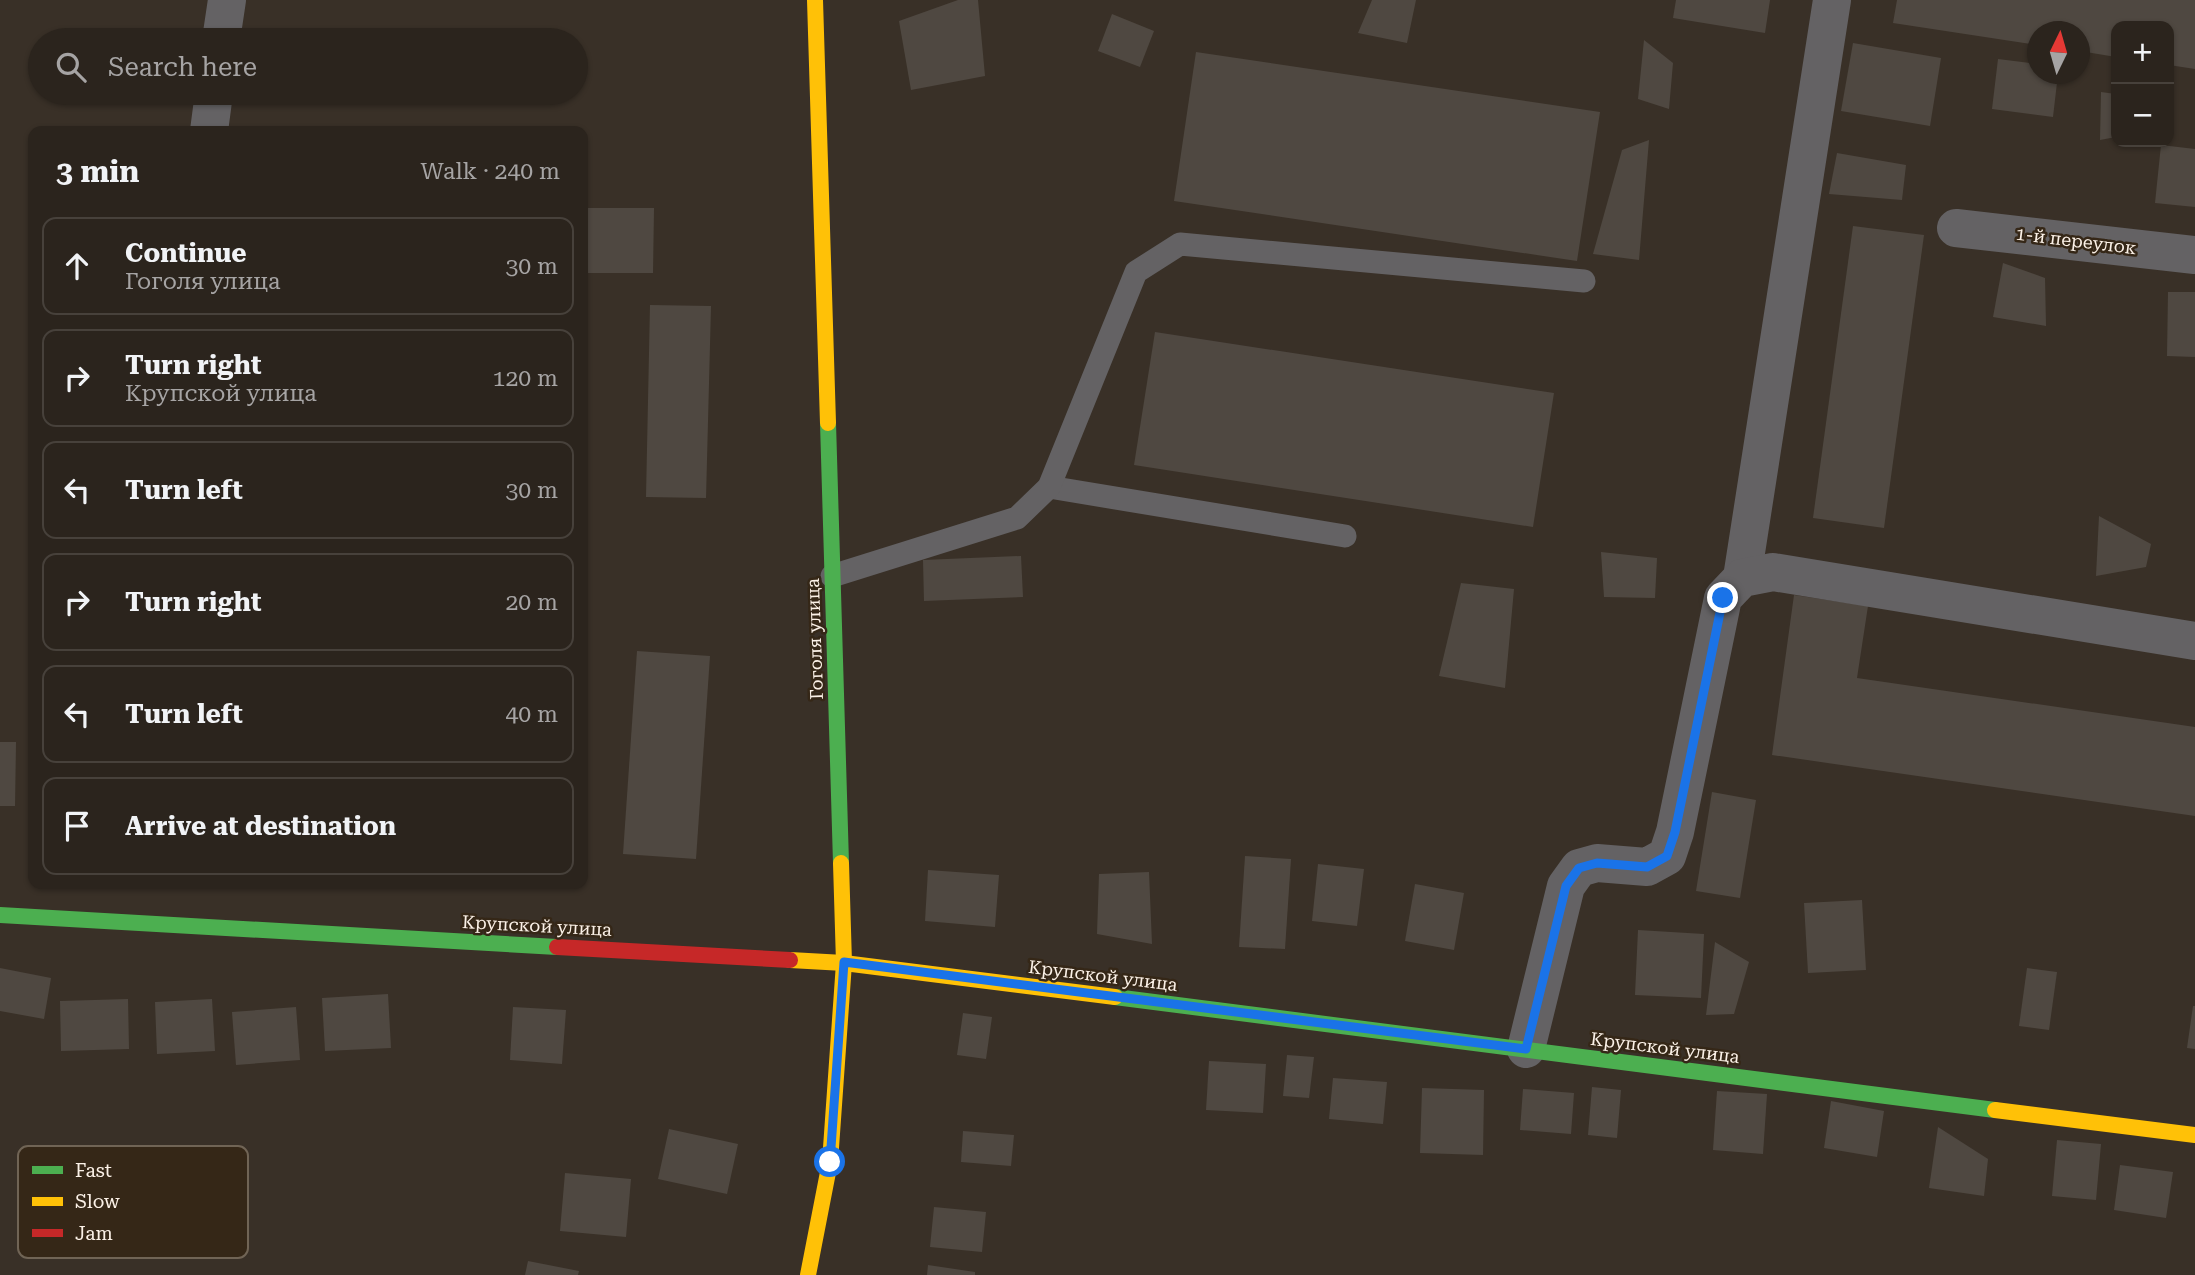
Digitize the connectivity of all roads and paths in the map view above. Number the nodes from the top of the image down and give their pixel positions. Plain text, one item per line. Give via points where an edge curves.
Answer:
1 (227, 0) edge
2 (815, 0) edge
3 (1832, 0) edge
4 (224, 28) edge
5 (212, 105) edge
6 (210, 126) edge
7 (1956, 228) dead end
8 (2195, 255) edge
9 (1584, 281) dead end
10 (1049, 487) junction
11 (1345, 536) dead end
12 (832, 576) junction
13 (1742, 578) junction
14 (2195, 641) edge
15 (0, 915) edge
16 (844, 962) junction
17 (1526, 1049) junction
18 (2195, 1135) edge
19 (808, 1275) edge

1 - 4 street
2 - 12 street, Гоголя улица
3 - 13 street
5 - 6 street
7 - 8 street, 1-й переулок
9 - 10 lane via 1180,244 1136,272
10 - 11 lane
10 - 12 lane via 1017,518
12 - 16 street, Гоголя улица
13 - 14 street via 1773,572
13 - 17 street via 1723,598 1667,856 1647,867 1597,863 1579,868 1566,886
15 - 16 street, Крупской улица
16 - 17 street, Крупской улица
16 - 19 street, Гоголя улица via 830,1162
17 - 18 street, Крупской улица

